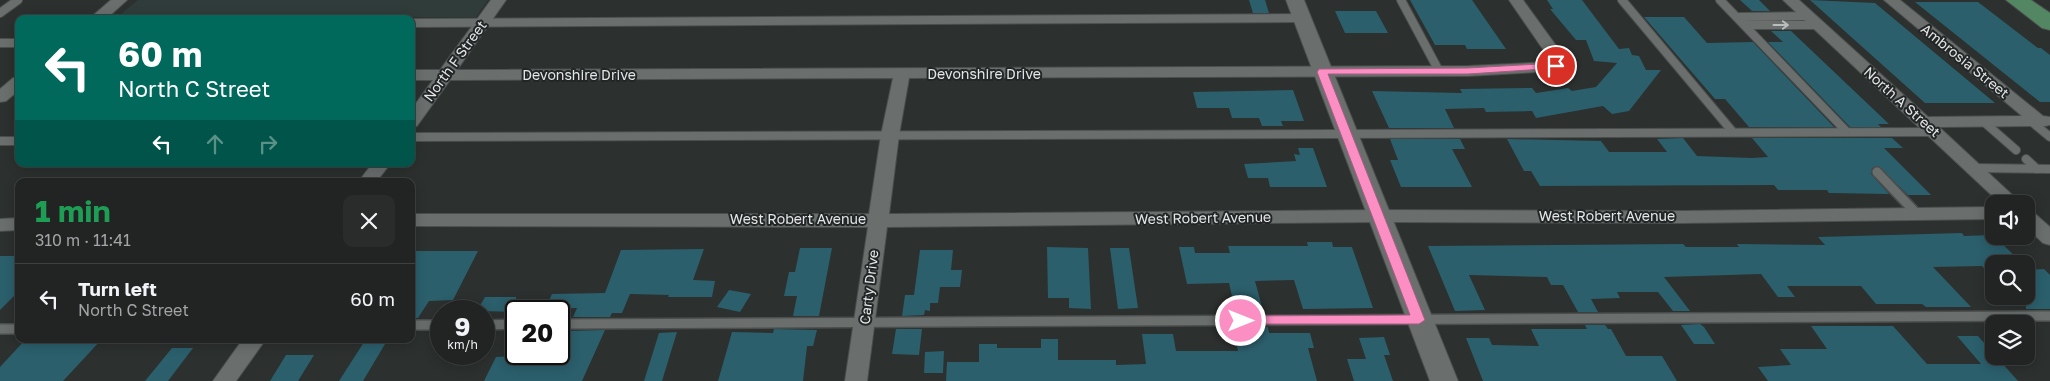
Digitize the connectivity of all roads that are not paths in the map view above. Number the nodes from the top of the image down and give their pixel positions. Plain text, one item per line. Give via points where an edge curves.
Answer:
1 (18, 0) edge
2 (120, 0) edge
3 (499, 0) edge
4 (1401, 0) edge
5 (1516, 0) edge
6 (1622, 0) edge
7 (1720, 0) edge
8 (1790, 0) edge
9 (1891, 0) edge
10 (2017, 0) edge
11 (2032, 0) edge
12 (2043, 0) edge
13 (2050, 4) edge
14 (1299, 9) edge
15 (2050, 12) edge
16 (0, 13) edge
17 (101, 15) edge
18 (1736, 17) junction
19 (1812, 20) junction
20 (483, 22) junction
21 (415, 23) edge
22 (2050, 23) edge
23 (1745, 26) junction
24 (0, 43) edge
25 (15, 43) edge
26 (1439, 71) junction
27 (1322, 72) junction
28 (902, 74) junction
29 (445, 75) junction
30 (415, 76) edge
31 (15, 85) edge
32 (0, 97) edge
33 (415, 116) edge
34 (1984, 122) junction
35 (2040, 122) edge
36 (1929, 127) junction
37 (1732, 131) junction
38 (1846, 132) junction
39 (1346, 133) junction
40 (890, 136) junction
41 (415, 137) edge
42 (2050, 137) edge
43 (0, 141) edge
44 (15, 141) edge
45 (2016, 150) dead end
46 (2026, 158) dead end
47 (379, 167) edge
48 (1974, 168) junction
49 (2037, 169) junction
50 (2050, 169) edge
51 (1877, 172) dead end
52 (370, 178) edge
53 (2003, 195) edge
54 (1985, 213) edge
55 (1917, 214) junction
56 (1380, 216) junction
57 (878, 219) junction
58 (415, 220) edge
59 (2035, 223) edge
60 (15, 224) edge
61 (0, 225) edge
62 (2047, 233) edge
63 (2050, 316) edge
64 (1419, 320) junction
65 (865, 323) junction
66 (570, 324) edge
67 (415, 325) edge
68 (430, 325) edge
69 (0, 329) edge
70 (15, 329) edge
71 (252, 343) edge
72 (224, 381) edge
73 (856, 381) edge
74 (1444, 381) edge

1 - 16 lane
2 - 17 street
3 - 20 street, North F Street
4 - 26 lane
5 - 26 street, Devonshire Drive via 1557,58 1556,66
6 - 37 lane
7 - 18 lane
8 - 19 street, North A Street
9 - 35 street, Ambrosia Street
10 - 22 main road
11 - 15 main road
12 - 13 main road
14 - 20 lane
14 - 27 street
18 - 19 lane
18 - 23 lane
23 -> 19 lane
19 - 36 street, North A Street
20 - 21 lane
20 - 29 street, North F Street
23 - 38 lane
24 - 25 lane
26 - 27 street, Devonshire Drive
27 - 28 street, Devonshire Drive
27 - 39 street
28 - 29 street, Devonshire Drive
28 - 40 street, Carty Drive
29 - 30 street, Devonshire Drive
29 - 33 street, North F Street
31 - 32 street
34 - 35 street
34 - 36 street
34 - 45 lane
35 - 42 lane
36 - 38 lane
36 - 48 street, North A Street
37 - 38 lane
37 - 39 lane
39 - 40 lane
39 - 56 street
40 - 41 lane
40 - 57 street, Carty Drive
43 - 44 lane
46 - 49 lane
47 - 52 street
48 - 49 lane
48 - 53 street, North A Street
49 - 50 lane
51 - 55 lane
54 - 55 street, West Robert Avenue
55 - 56 street, West Robert Avenue
56 - 57 street, West Robert Avenue via 1009,221
56 - 64 street
57 - 58 street, West Robert Avenue
57 - 65 street, Carty Drive
59 - 62 street
60 - 61 street
63 - 64 lane
64 - 65 lane
64 - 74 street
65 - 66 lane
65 - 73 street, Carty Drive
67 - 68 lane
69 - 70 lane
71 - 72 street

